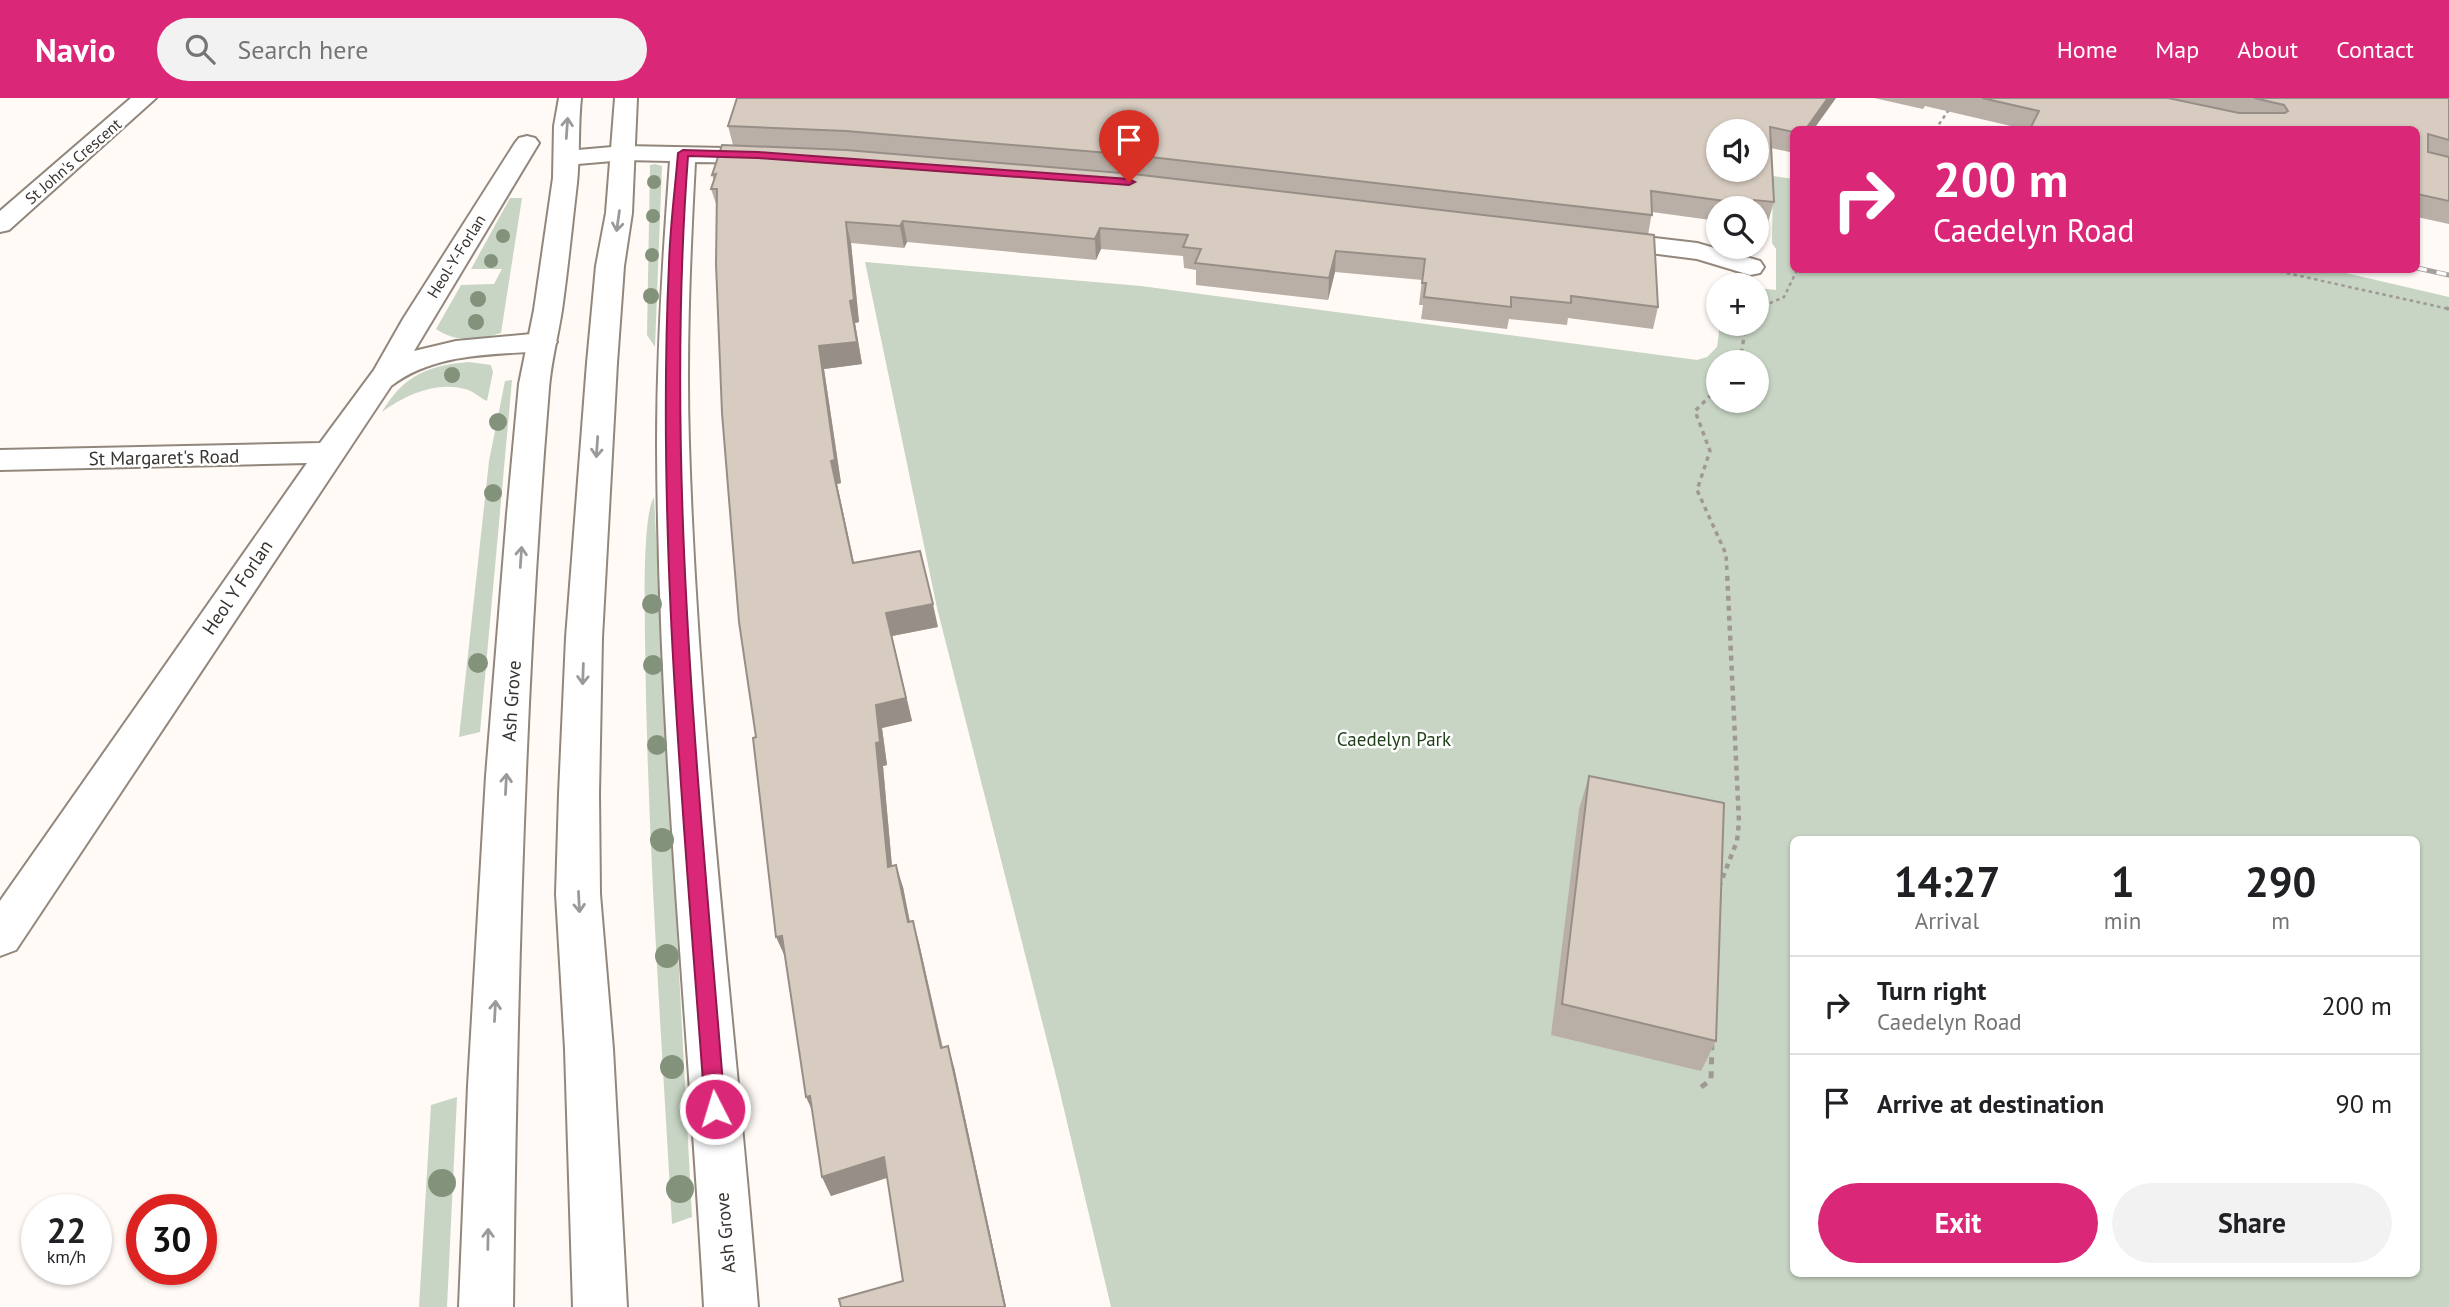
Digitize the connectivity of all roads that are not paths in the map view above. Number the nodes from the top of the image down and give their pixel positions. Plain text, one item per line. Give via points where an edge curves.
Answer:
1 (145, 98) edge
2 (570, 98) edge
3 (626, 98) edge
4 (527, 143) dead end
5 (624, 153) junction
6 (683, 153) junction
7 (797, 157) edge
8 (565, 158) junction
9 (40, 189) junction
10 (0, 193) edge
11 (0, 224) edge
12 (1585, 238) edge
13 (1749, 267) dead end
14 (542, 342) junction
15 (388, 372) junction
16 (328, 453) junction
17 (0, 460) edge
18 (0, 937) edge
19 (486, 1307) edge
20 (600, 1307) edge
21 (731, 1307) edge

1 - 9 main road, St John's Crescent
8 -> 2 main road, Ash Grove
3 - 5 main road
4 - 15 main road, Heol-Y-Forlan
5 - 6 main road
5 - 8 main road
5 -> 20 main road via 602,363 579,794 578,894
6 - 7 main road
6 - 21 main road, Ash Grove via 674,264 674,498 701,938
8 - 14 main road, Ash Grove
9 - 10 main road
9 - 11 main road, St John's Crescent
12 - 13 main road via 1703,253
14 - 15 main road, Heol Y Forlan via 427,356
19 -> 14 main road, Ash Grove via 506,776 534,384
15 - 16 main road, Heol Y Forlan
16 - 17 main road, St Margaret's Road
16 - 18 main road, Heol Y Forlan

